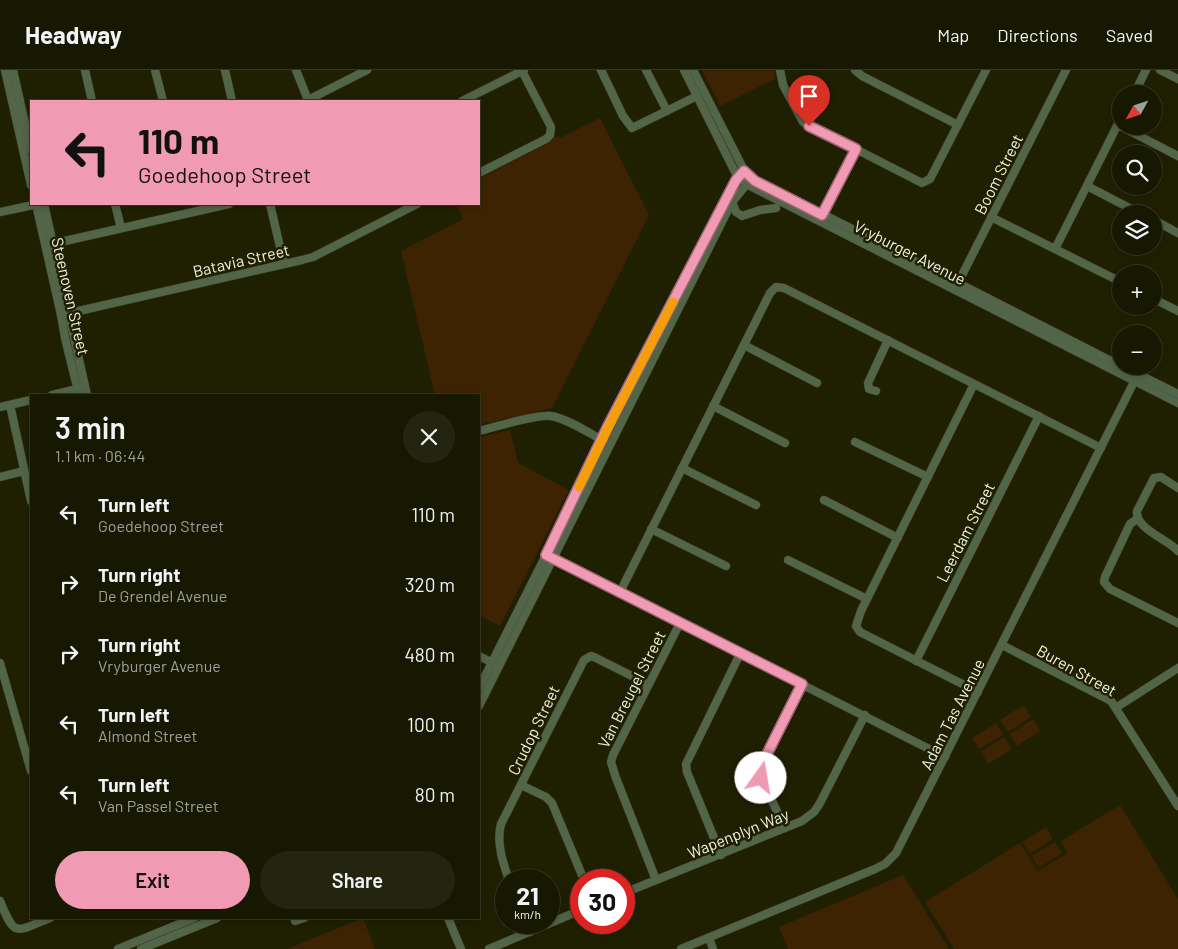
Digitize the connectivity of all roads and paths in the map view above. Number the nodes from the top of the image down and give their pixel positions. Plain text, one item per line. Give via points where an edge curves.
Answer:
1 (5, 70) edge
2 (13, 70) edge
3 (85, 70) edge
4 (156, 70) edge
5 (225, 70) edge
6 (296, 70) edge
7 (366, 70) edge
8 (523, 70) edge
9 (601, 70) edge
10 (646, 70) edge
11 (684, 70) edge
12 (693, 70) edge
13 (780, 70) edge
14 (855, 70) edge
15 (986, 70) edge
16 (1066, 70) edge
17 (1146, 70) edge
18 (1160, 70) edge
19 (1178, 79) edge
20 (1138, 85) edge
21 (697, 96) junction
22 (92, 100) edge
23 (163, 100) edge
24 (232, 100) edge
25 (307, 100) edge
26 (309, 100) edge
27 (464, 100) edge
28 (667, 111) junction
29 (958, 125) junction
30 (1112, 135) edge
31 (1142, 135) edge
32 (30, 146) edge
33 (856, 149) junction
34 (1178, 156) edge
35 (480, 172) edge
36 (741, 174) junction
37 (30, 181) edge
38 (749, 181) junction
39 (1087, 186) junction
40 (732, 202) junction
41 (32, 205) edge
42 (36, 205) edge
43 (44, 205) edge
44 (115, 205) edge
45 (225, 205) edge
46 (270, 205) edge
47 (415, 205) edge
48 (1124, 205) edge
49 (776, 208) dead end
50 (0, 212) edge
51 (992, 217) junction
52 (821, 218) junction
53 (1162, 224) edge
54 (121, 228) junction
55 (1178, 233) edge
56 (49, 244) junction
57 (1055, 249) junction
58 (284, 264) junction
59 (1112, 278) edge
60 (956, 287) junction
61 (1162, 303) edge
62 (1178, 311) edge
63 (65, 314) junction
64 (888, 340) junction
65 (744, 346) junction
66 (1112, 361) edge
67 (1132, 375) edge
68 (1136, 378) junction
69 (817, 383) dead end
70 (974, 384) junction
71 (83, 392) edge
72 (876, 392) dead end
73 (62, 394) edge
74 (1178, 394) edge
75 (30, 400) edge
76 (1178, 403) edge
77 (10, 405) junction
78 (713, 406) junction
79 (0, 407) edge
80 (1039, 416) junction
81 (480, 431) edge
82 (601, 440) junction
83 (855, 442) dead end
84 (610, 444) junction
85 (785, 444) dead end
86 (1101, 448) junction
87 (682, 468) junction
88 (24, 471) junction
89 (0, 477) edge
90 (928, 477) junction
91 (1178, 488) edge
92 (30, 497) edge
93 (824, 500) dead end
94 (756, 505) dead end
95 (1137, 519) junction
96 (651, 529) junction
97 (898, 538) junction
98 (1178, 551) edge
99 (550, 556) junction
100 (788, 560) dead end
101 (726, 566) dead end
102 (620, 592) junction
103 (867, 599) junction
104 (680, 623) junction
105 (1178, 623) edge
106 (1002, 645) junction
107 (740, 654) junction
108 (480, 656) edge
109 (916, 661) junction
110 (495, 664) junction
111 (1, 668) edge
112 (1177, 671) edge
113 (648, 684) junction
114 (802, 684) junction
115 (480, 686) edge
116 (978, 692) junction
117 (480, 703) edge
118 (1117, 708) junction
119 (865, 715) junction
120 (28, 745) edge
121 (945, 757) junction
122 (30, 762) edge
123 (521, 785) junction
124 (1178, 806) edge
125 (785, 828) junction
126 (721, 855) junction
127 (505, 869) edge
128 (579, 869) edge
129 (656, 880) junction
130 (635, 889) edge
131 (0, 901) edge
132 (47, 919) edge
133 (192, 919) edge
134 (215, 919) edge
135 (301, 919) edge
136 (448, 919) edge
137 (295, 921) dead end
138 (525, 934) edge
139 (709, 938) junction
140 (118, 949) edge
141 (141, 949) edge
142 (461, 949) edge
143 (489, 949) edge
144 (681, 949) edge
145 (713, 949) edge

1 - 37 street
2 - 32 street
3 - 22 street
4 - 23 street
5 - 24 street
6 - 25 street
7 - 26 street
8 - 27 street
8 - 35 street via 551,127 550,135
9 - 28 street via 631,127
10 - 28 street
11 - 21 street, Vryburger Avenue
12 - 36 street, Vryburger Avenue
13 - 33 street via 783,85 803,122
14 - 29 street
15 - 29 street
16 - 51 street, Boom Street
17 - 20 street
18 - 19 street
21 - 28 street
21 - 36 street, Vryburger Avenue
29 - 33 street via 930,179 925,182 918,182
30 - 39 street
31 - 34 street
33 - 52 street
36 - 38 street, Vryburger Avenue
36 - 82 street via 725,199
38 - 40 street
38 - 52 street, Vryburger Avenue
39 - 48 street
39 - 57 street
40 - 49 street via 736,212 742,216
40 - 84 street
41 - 50 street
42 - 56 street, Steenoven Street
43 - 56 street, Steenoven Street
44 - 54 street
45 - 54 street
46 - 58 street
47 - 58 street, Batavia Street via 313,257
51 - 57 street
51 - 60 street, Boom Street
52 - 60 street, Vryburger Avenue
53 - 55 street
54 - 56 street
56 - 63 street, Steenoven Street
57 - 59 street
58 - 63 street, Batavia Street
60 - 66 street, Vryburger Avenue
60 - 68 street, Vryburger Avenue
61 - 62 street
63 - 71 street, Steenoven Street
64 - 65 street via 779,287 770,293
64 - 70 street
64 - 72 street via 868,383
65 - 69 street
65 - 78 street
67 - 68 street, Vryburger Avenue
68 - 74 street, Vryburger Avenue
68 - 76 street, Vryburger Avenue
68 - 86 street, Adam Tas Avenue
70 - 80 street
70 - 90 street
71 - 73 street
75 - 77 street
77 - 79 street
77 - 88 street
78 - 85 street
78 - 87 street
80 - 86 street
80 - 109 street, Leerdam Street
81 - 82 street via 550,416
82 - 84 street
82 - 99 street
83 - 90 street
84 - 99 street
86 - 106 street, Adam Tas Avenue
87 - 94 street
87 - 96 street
88 - 89 street
88 - 92 street
90 - 97 street
91 - 95 street via 1162,477 1154,478 1137,512
93 - 97 street
95 - 98 street
95 - 105 street via 1130,524 1105,577 1106,585
96 - 101 street
96 - 102 street
97 - 103 street
99 - 102 street
99 - 110 street
100 - 103 street
102 - 104 street
103 - 109 street via 856,620 857,630
104 - 107 street
104 - 113 street, Van Breugel Street
106 - 116 street, Adam Tas Avenue
106 - 118 street, Buren Street via 1109,699
107 - 114 street
107 - 126 street via 686,764
108 - 110 street
109 - 116 street
110 - 115 street
110 - 117 street
111 - 120 street
112 - 118 street
113 - 123 street, Crudop Street via 591,656 584,660
113 - 129 street, Van Breugel Street via 611,762
114 - 119 street
114 - 125 street via 760,769 761,778
116 - 121 street, Adam Tas Avenue
118 - 124 street, Buren Street
119 - 121 street
119 - 125 street, Wapenplyn Way via 814,812
120 - 122 street
121 - 139 street, Adam Tas Avenue via 899,849 885,864
123 - 127 street, Crudop Street via 499,829
123 - 128 street via 552,803
125 - 126 street, Wapenplyn Way
126 - 129 street, Wapenplyn Way
129 - 130 street, Wapenplyn Way
131 - 132 street via 9,923 16,928
133 - 140 street
134 - 141 street
135 - 137 street
136 - 142 street
138 - 143 street
139 - 144 street, Adam Tas Avenue
139 - 145 street

